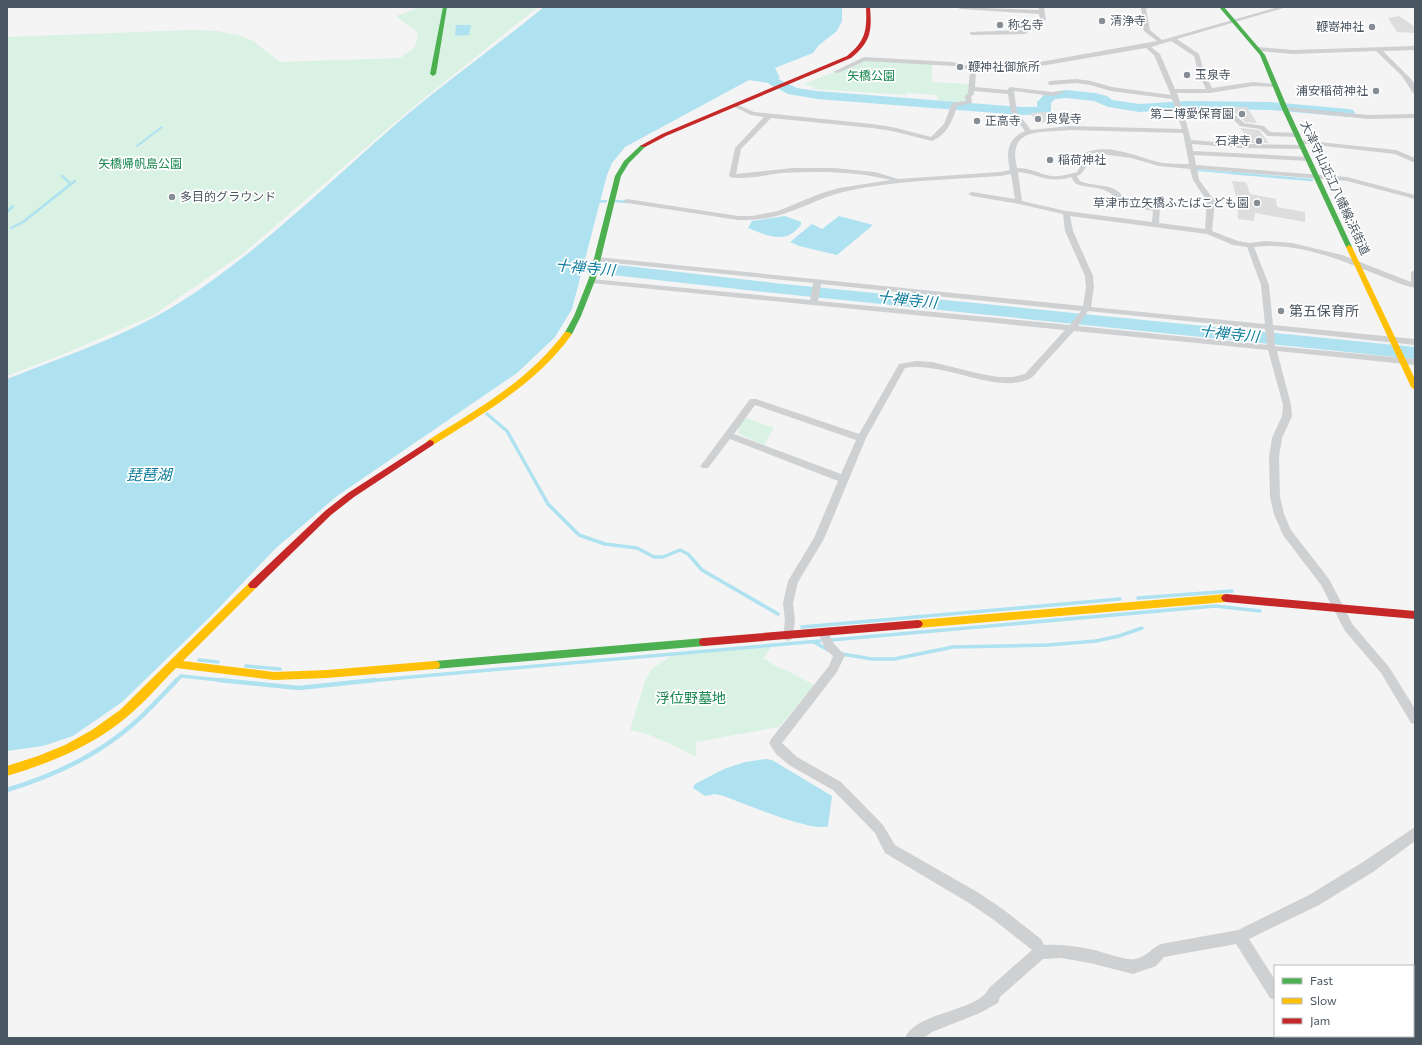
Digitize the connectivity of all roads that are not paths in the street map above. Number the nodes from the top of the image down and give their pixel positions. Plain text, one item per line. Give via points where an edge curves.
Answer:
1 (445, 7) edge
2 (868, 7) edge
3 (960, 7) edge
4 (1147, 7) edge
5 (1221, 7) edge
6 (1284, 7) edge
7 (1041, 9) edge
8 (1234, 21) junction
9 (972, 33) dead end
10 (1172, 39) junction
11 (1161, 42) junction
12 (1147, 46) junction
13 (1412, 48) edge
14 (1258, 49) junction
15 (1376, 49) junction
16 (1415, 53) edge
17 (929, 68) dead end
18 (973, 70) junction
19 (836, 72) dead end
20 (433, 74) dead end
21 (1050, 83) dead end
22 (1274, 86) junction
23 (972, 89) junction
24 (1210, 91) junction
25 (1010, 92) junction
26 (1060, 92) dead end
27 (1415, 92) edge
28 (1174, 94) junction
29 (736, 106) junction
30 (1284, 107) junction
31 (769, 116) junction
32 (1181, 116) junction
33 (1415, 116) edge
34 (1186, 131) junction
35 (1029, 132) junction
36 (1300, 141) junction
37 (1188, 142) junction
38 (1191, 153) junction
39 (1309, 159) junction
40 (1415, 161) edge
41 (1194, 166) junction
42 (1014, 171) junction
43 (1073, 175) junction
44 (1318, 177) junction
45 (899, 181) junction
46 (972, 194) dead end
47 (1415, 197) edge
48 (627, 201) dead end
49 (1019, 202) junction
50 (1066, 213) junction
51 (1155, 225) junction
52 (1208, 232) junction
53 (1250, 246) junction
54 (596, 260) junction
55 (1358, 264) junction
56 (1415, 272) edge
57 (591, 279) junction
58 (817, 283) junction
59 (1415, 286) edge
60 (814, 301) junction
61 (1085, 310) junction
62 (1073, 326) junction
63 (1268, 328) junction
64 (1393, 340) junction
65 (1415, 342) edge
66 (1271, 346) junction
67 (1402, 359) junction
68 (1415, 362) edge
69 (1415, 387) edge
70 (728, 435) junction
71 (861, 438) junction
72 (705, 466) dead end
73 (843, 479) junction
74 (1339, 609) junction
75 (1415, 615) edge
76 (823, 633) junction
77 (788, 636) junction
78 (175, 664) junction
79 (1415, 719) edge
80 (7, 771) edge
81 (1415, 833) edge
82 (1239, 937) junction
83 (1040, 952) junction
84 (1274, 991) edge
85 (912, 1038) edge

1 - 20 street
2 - 29 street via 870,32 859,50 841,61
3 - 7 street
4 - 11 street via 1143,8 1147,31
5 - 8 street, 大津守山近江八幡線;浜街道
6 - 8 street
7 - 9 street via 1043,20 1025,26 1025,32
8 - 10 street
8 - 14 street, 大津守山近江八幡線;浜街道
10 - 11 street
10 - 24 street via 1197,55 1201,72
11 - 12 street
12 - 18 street via 1023,67
12 - 28 street via 1157,54
13 - 15 street
13 - 16 street
14 - 15 street via 1293,52
14 - 22 street, 大津守山近江八幡線;浜街道
15 - 27 street via 1398,67
17 - 18 street
18 - 19 street via 953,64 864,59
18 - 23 street
21 - 28 street via 1076,81 1111,89
22 - 24 street via 1253,84
22 - 30 street, 大津守山近江八幡線;浜街道
23 - 25 street
23 - 31 street via 968,96 970,102 954,106 950,122 932,139 872,126
24 - 28 street
25 - 26 street via 1010,89 1052,94
25 - 35 street via 1014,111
28 - 32 street
29 - 31 street via 754,114
29 - 54 street via 648,143 623,164
30 - 33 street via 1368,117
30 - 36 street, 大津守山近江八幡線;浜街道
31 - 45 street via 738,148 732,176 823,170 874,175
32 - 34 street
32 - 36 street via 1235,117 1242,125 1262,127 1268,134
34 - 35 street via 1069,128
34 - 37 street
35 - 42 street via 1017,138 1011,146 1010,156
36 - 37 street via 1241,146
36 - 39 street, 大津守山近江八幡線;浜街道
36 - 40 street via 1396,152
37 - 38 street
38 - 39 street
38 - 41 street
39 - 44 street, 大津守山近江八幡線;浜街道
41 - 43 street via 1159,164 1122,154 1093,151 1085,155 1081,170
41 - 44 street
41 - 52 street via 1196,180 1211,201
42 - 43 street via 1032,171 1056,179
42 - 45 street
42 - 49 street
43 - 51 street via 1081,184 1118,193 1122,202 1157,210
44 - 47 street via 1347,179
44 - 55 street, 大津守山近江八幡線;浜街道
45 - 48 street via 842,190 780,213 752,218
46 - 49 street
49 - 50 street
50 - 51 street
50 - 61 street via 1069,231 1089,276 1090,287
51 - 52 street
52 - 53 street
53 - 55 street via 1265,243 1292,245
53 - 63 street via 1265,286
54 - 57 street
54 - 58 street
55 - 59 street
55 - 64 street, 大津守山近江八幡線;浜街道
56 - 59 street
57 - 60 street
57 - 78 street via 574,324 559,347 538,370 328,513
58 - 60 street
58 - 61 street
60 - 62 street
61 - 62 street
61 - 63 street
62 - 66 street
62 - 71 street via 1028,376 1019,381 1003,381 918,362 902,366
63 - 64 street
63 - 66 street
64 - 65 street
64 - 67 street, 大津守山近江八幡線;浜街道
66 - 67 street
66 - 74 street via 1287,405 1287,416 1277,438 1274,457 1275,497 1279,514 1287,532 1325,582
67 - 68 street
67 - 69 street, 大津守山近江八幡線;浜街道
70 - 71 street via 754,401
70 - 72 street
70 - 73 street
71 - 73 street
73 - 77 street via 819,539 792,581 788,603
74 - 75 street
74 - 76 street via 1229,598
74 - 79 street via 1349,628 1385,670
76 - 77 street
76 - 83 street via 830,647 839,655 833,669 775,743 793,761 837,786 868,817 890,849 999,915 1036,944
77 - 78 street via 328,674 274,676
78 - 80 street via 124,713 90,737 58,755
81 - 82 street via 1368,868 1321,896
82 - 83 street via 1161,951 1151,961 1133,967 1061,951
82 - 84 street
83 - 85 street via 994,993 993,998 927,1027

